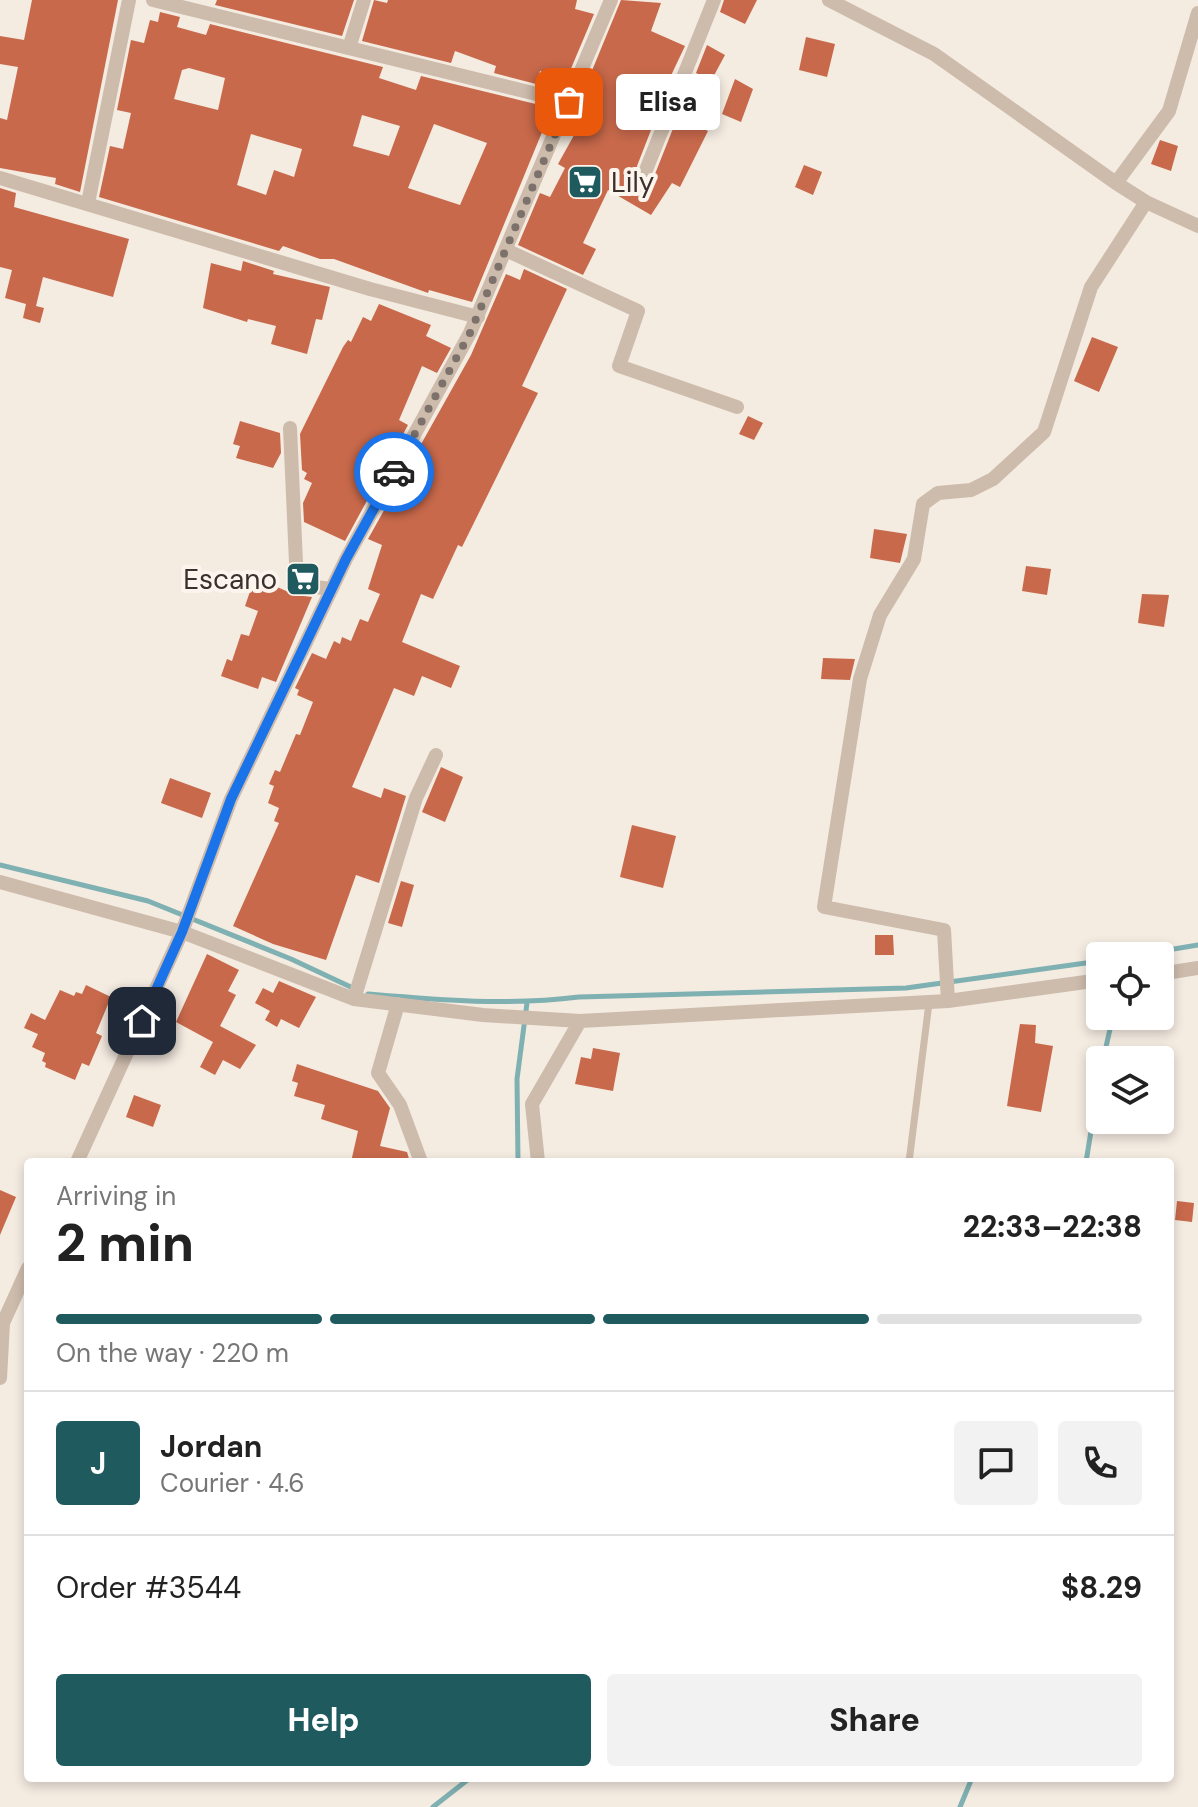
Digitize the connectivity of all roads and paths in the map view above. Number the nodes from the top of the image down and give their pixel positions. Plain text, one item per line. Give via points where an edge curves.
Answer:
1 (129, 0) edge
2 (153, 0) edge
3 (364, 0) edge
4 (611, 0) edge
5 (714, 0) edge
6 (829, 0) edge
7 (1198, 13) edge
8 (349, 48) junction
9 (569, 102) junction
10 (646, 170) dead end
11 (0, 178) edge
12 (1116, 183) junction
13 (1146, 202) junction
14 (88, 203) junction
15 (1198, 226) edge
16 (506, 250) junction
17 (478, 317) junction
18 (737, 407) dead end
19 (290, 428) dead end
20 (332, 589) junction
21 (436, 755) dead end
22 (0, 882) edge
23 (182, 932) junction
24 (1198, 968) edge
25 (1174, 972) edge
26 (1086, 982) edge
27 (354, 999) junction
28 (948, 1001) junction
29 (929, 1003) junction
30 (398, 1004) junction
31 (580, 1021) junction
32 (79, 1158) edge
33 (419, 1158) edge
34 (538, 1158) edge
35 (910, 1158) edge
36 (24, 1277) edge
37 (0, 1378) edge

1 - 14 street
2 - 8 street
3 - 8 street
4 - 9 street
5 - 10 street
6 - 12 street via 934,54
7 - 12 street via 1169,111
8 - 9 street
9 - 16 street
11 - 14 street
12 - 13 street
13 - 15 street
13 - 28 street via 1091,287 1044,432 993,479 971,490 938,493 923,504 914,559 880,615 860,679 824,907 944,930
14 - 17 street
16 - 17 street
16 - 18 street via 638,311 619,366
17 - 20 street
19 - 20 street via 297,585
20 - 23 street via 231,799
21 - 27 street via 416,798
22 - 23 street
23 - 27 street
23 - 32 street
24 - 25 street
26 - 28 street
27 - 30 street
28 - 29 street
29 - 31 street
29 - 35 lane
30 - 31 street
30 - 33 street via 378,1073 396,1097
31 - 34 street via 532,1104
36 - 37 street via 3,1323

